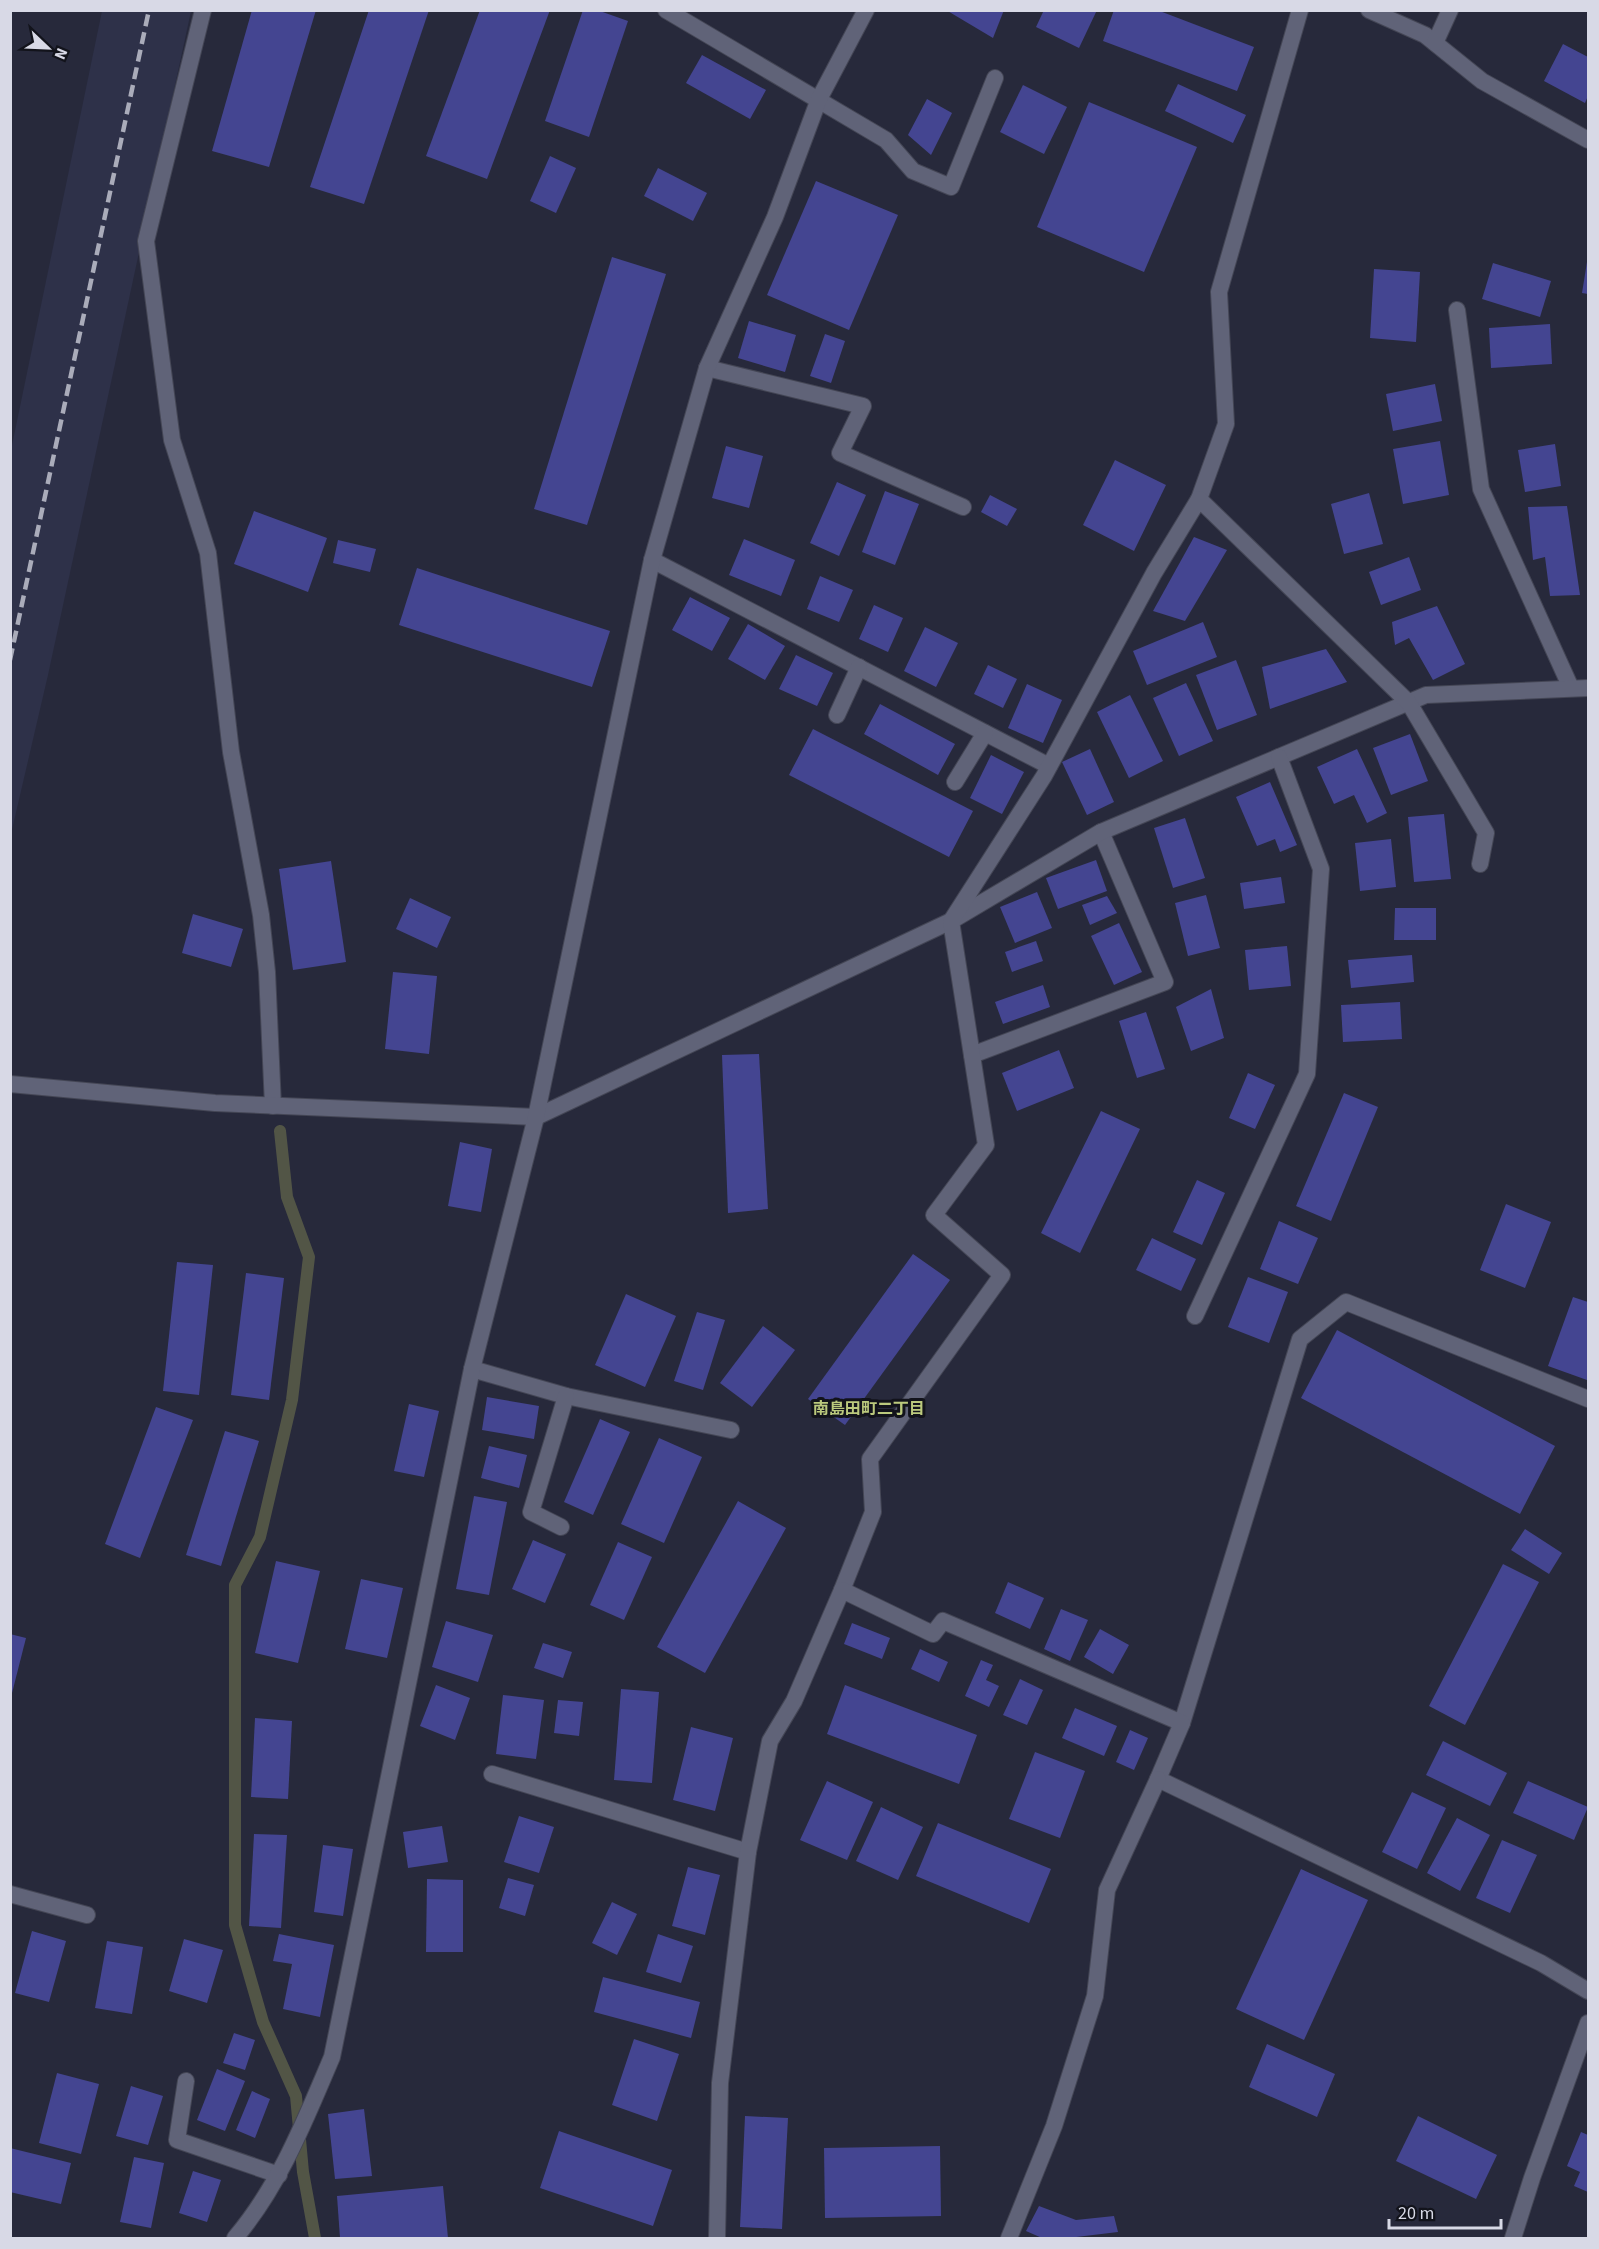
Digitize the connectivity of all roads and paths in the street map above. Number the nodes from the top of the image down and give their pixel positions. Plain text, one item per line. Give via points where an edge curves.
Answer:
1 (203, 10) edge
2 (666, 10) edge
3 (866, 10) edge
4 (1300, 10) edge
5 (1369, 10) edge
6 (1450, 10) edge
7 (1436, 43) junction
8 (995, 78) dead end
9 (819, 99) junction
10 (1588, 140) edge
11 (1456, 310) dead end
12 (706, 368) junction
13 (1199, 499) junction
14 (963, 507) dead end
15 (652, 560) junction
16 (859, 668) junction
17 (1571, 688) junction
18 (1588, 688) edge
19 (1409, 703) junction
20 (837, 715) dead end
21 (985, 733) junction
22 (1279, 757) junction
23 (1049, 766) junction
24 (955, 782) dead end
25 (1101, 832) junction
26 (1480, 864) dead end
27 (951, 921) junction
28 (972, 1055) junction
29 (10, 1084) edge
30 (273, 1106) junction
31 (536, 1117) junction
32 (1195, 1316) dead end
33 (472, 1370) junction
34 (566, 1396) junction
35 (1588, 1399) edge
36 (731, 1430) dead end
37 (561, 1527) dead end
38 (842, 1590) junction
39 (1182, 1723) junction
40 (492, 1774) dead end
41 (1158, 1779) junction
42 (748, 1852) junction
43 (10, 1894) edge
44 (87, 1915) dead end
45 (1588, 1991) edge
46 (1588, 2023) edge
47 (186, 2081) dead end
48 (279, 2175) junction
49 (236, 2238) edge
50 (717, 2238) edge
51 (1009, 2238) edge
52 (1514, 2238) edge

1 - 30 street via 146,240 172,440 208,553 231,752 261,915
2 - 9 street
3 - 9 street
4 - 13 street via 1218,292 1226,424
5 - 7 street
6 - 7 street
7 - 10 street via 1482,81
8 - 9 street via 951,188 913,171 886,140
9 - 12 street via 775,217
11 - 17 street via 1481,489
12 - 14 street via 863,406 840,453
12 - 15 street
13 - 19 street
13 - 23 street
15 - 16 street
15 - 31 street
16 - 20 street
16 - 21 street
17 - 18 street
17 - 19 street via 1426,695
19 - 22 street
19 - 26 street via 1486,832
21 - 23 street
21 - 24 street
22 - 25 street
22 - 32 street via 1321,869 1307,1074
23 - 27 street
25 - 27 street
25 - 28 street via 1165,982
27 - 28 street
27 - 31 street
28 - 38 street via 986,1145 934,1215 1002,1275 870,1460 873,1512
29 - 30 street
30 - 31 street
31 - 33 street
33 - 34 street
33 - 48 street via 332,2057
34 - 36 street
34 - 37 street via 531,1512
35 - 39 street via 1346,1302 1300,1339
38 - 39 street via 933,1634 943,1621
38 - 42 street via 794,1701 770,1741
39 - 41 street
40 - 42 street
41 - 45 street via 1541,1963
41 - 51 street via 1107,1890 1095,1996 1054,2126
42 - 50 street via 720,2084
43 - 44 street
46 - 52 street
47 - 48 street via 177,2140
48 - 49 street

